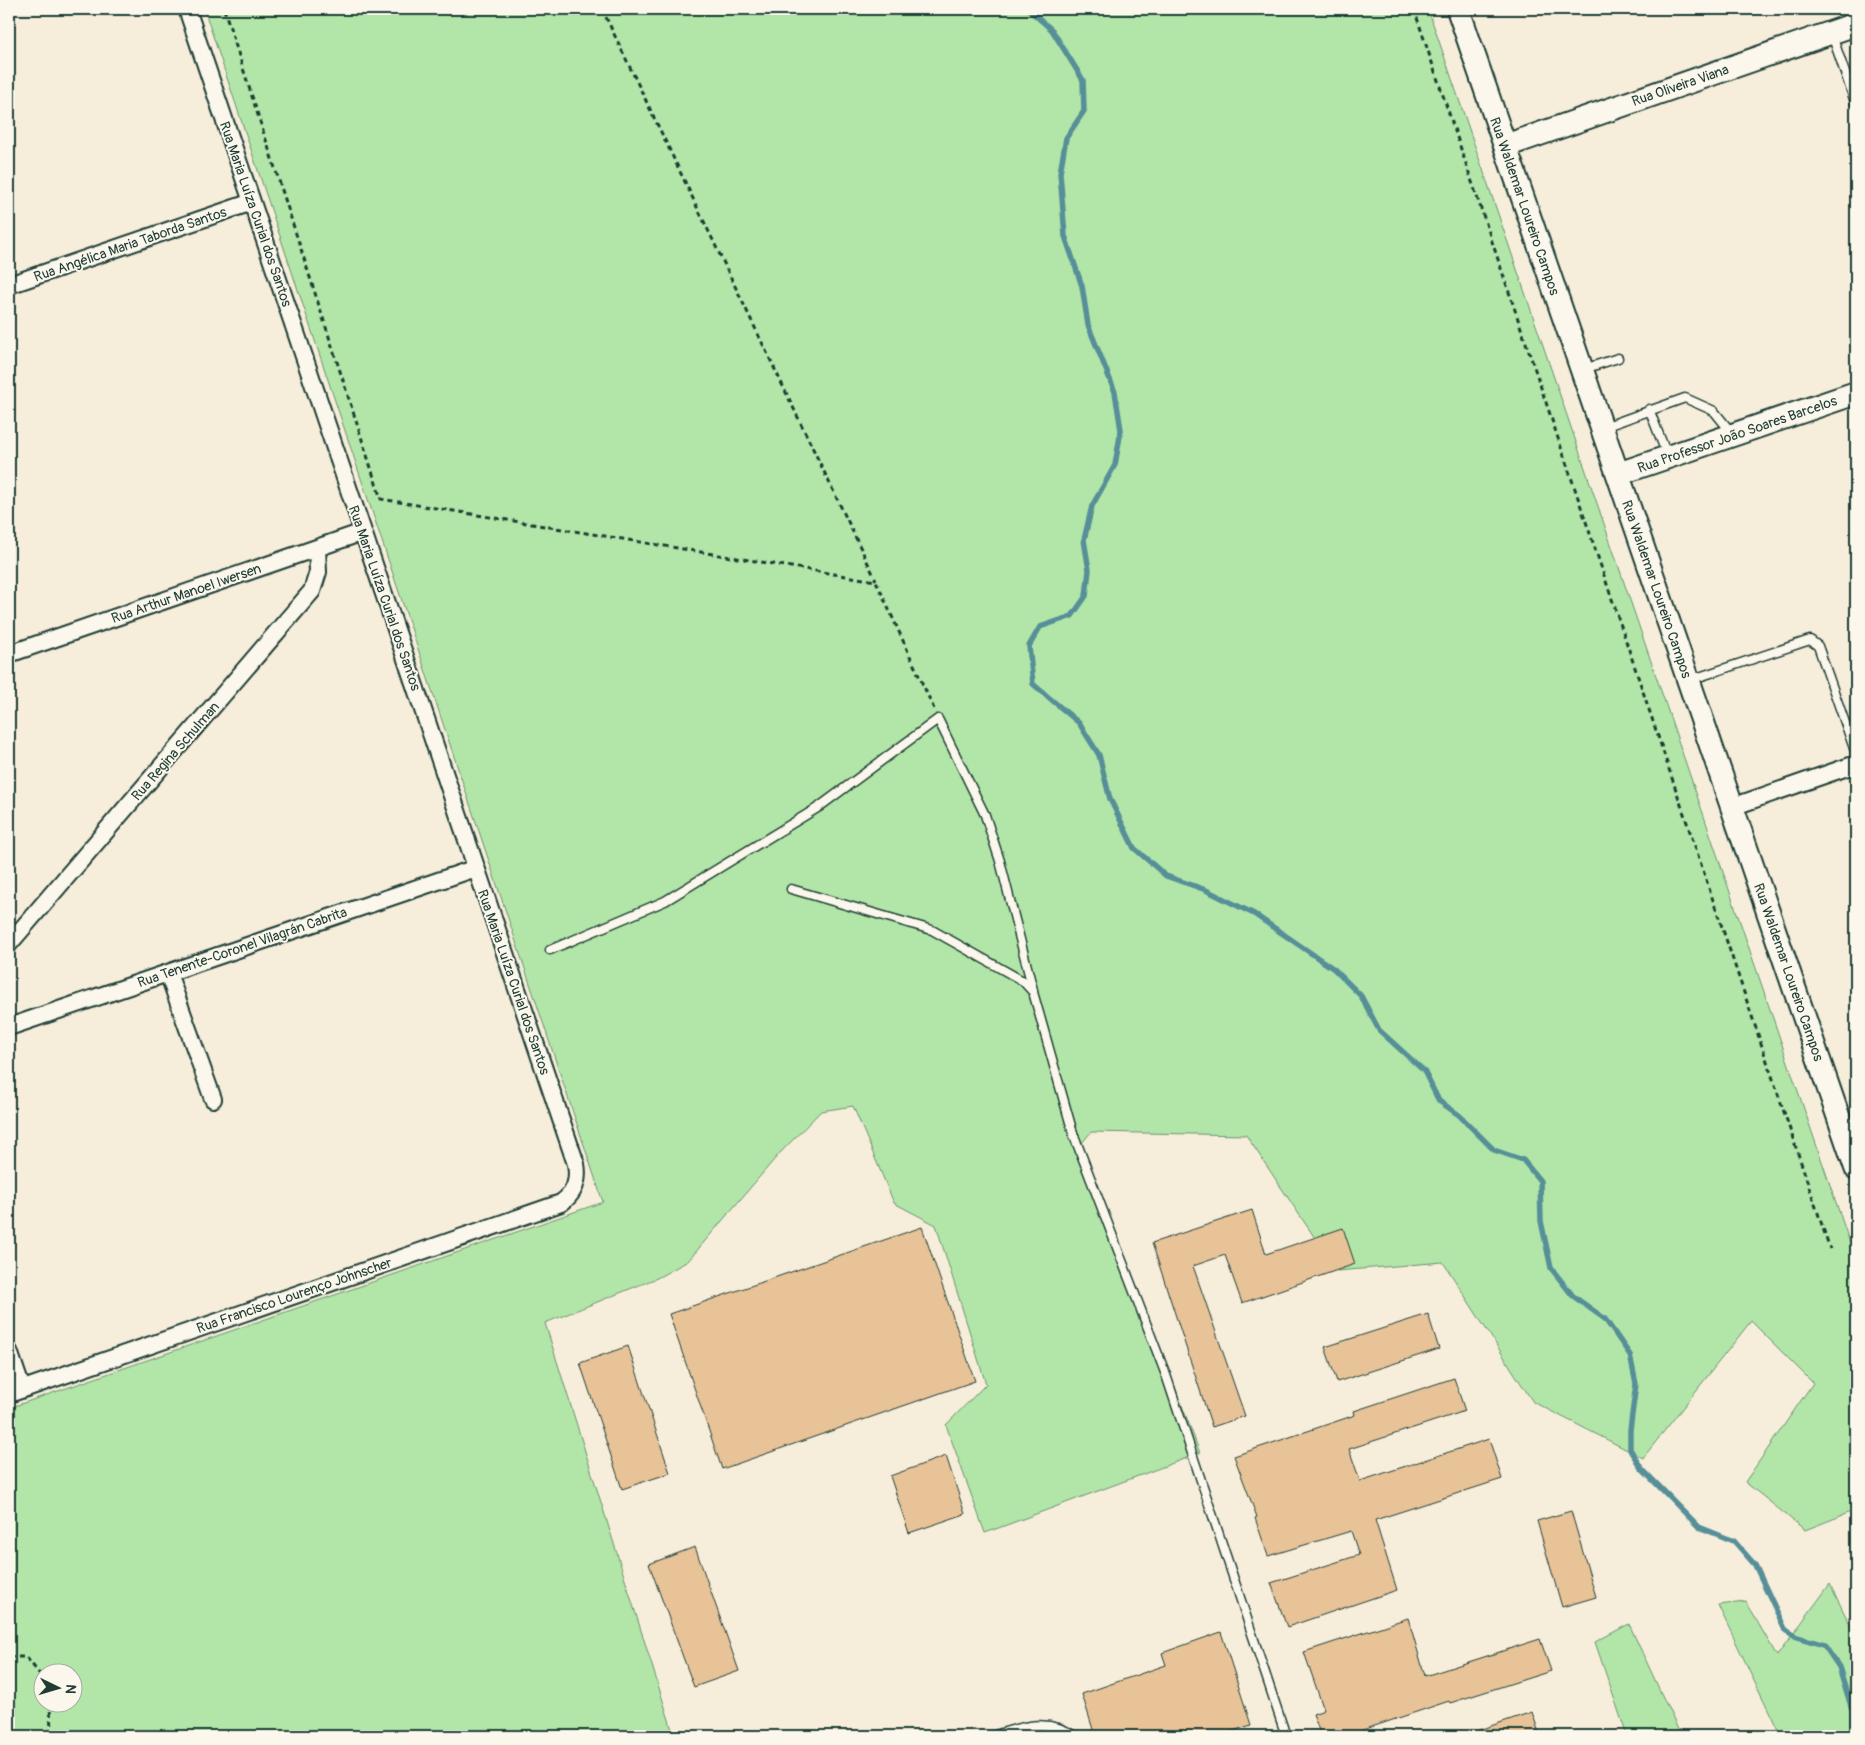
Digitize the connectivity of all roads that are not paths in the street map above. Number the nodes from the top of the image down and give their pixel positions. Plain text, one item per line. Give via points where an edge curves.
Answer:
1 (187, 9) edge
2 (1458, 9) edge
3 (1856, 24) edge
4 (1832, 33) junction
5 (1856, 105) edge
6 (1505, 146) junction
7 (252, 202) junction
8 (9, 285) edge
9 (1618, 358) dead end
10 (1582, 370) junction
11 (1856, 393) edge
12 (1654, 397) dead end
13 (1657, 406) junction
14 (1649, 409) junction
15 (1602, 428) junction
16 (1732, 435) junction
17 (1668, 457) junction
18 (1618, 474) junction
19 (363, 532) junction
20 (317, 548) junction
21 (9, 654) edge
22 (1688, 680) junction
23 (1856, 754) edge
24 (1856, 764) edge
25 (1732, 807) junction
26 (476, 868) junction
27 (791, 889) dead end
28 (9, 944) edge
29 (550, 950) dead end
30 (168, 973) junction
31 (1033, 992) junction
32 (9, 1027) edge
33 (213, 1099) dead end
34 (1852, 1140) edge
35 (1856, 1168) edge
36 (575, 1188) joint
37 (9, 1351) edge
38 (16, 1392) edge
39 (992, 1736) edge
40 (1075, 1736) edge
41 (1286, 1736) edge

1 - 7 street, Rua Maria Luíza Curial dos Santos
2 - 6 main road, Rua Waldemar Loureiro Campos
3 - 4 main road, Rua Oliveira Viana
4 - 5 lane
4 - 6 main road, Rua Oliveira Viana
6 - 10 main road, Rua Waldemar Loureiro Campos
7 - 8 street, Rua Angélica Maria Taborda Santos
7 - 19 street, Rua Maria Luíza Curial dos Santos
9 - 10 lane
10 - 15 main road, Rua Waldemar Loureiro Campos
11 - 16 main road, Rua Professor João Soares Barcelos
12 - 13 lane
13 - 14 lane
13 - 16 lane via 1685,398 1703,405 1722,419
14 - 15 lane
14 - 17 lane
15 - 18 main road, Rua Waldemar Loureiro Campos
16 - 17 main road, Rua Professor João Soares Barcelos
17 - 18 main road, Rua Professor João Soares Barcelos
18 - 22 main road, Rua Waldemar Loureiro Campos
19 - 20 street, Rua Arthur Manoel Iwersen
19 - 26 street, Rua Maria Luíza Curial dos Santos
20 - 21 street, Rua Arthur Manoel Iwersen
20 - 28 street, Rua Regina Schulman via 318,572 312,591
22 - 23 lane via 1810,640 1818,646
22 - 25 main road, Rua Waldemar Loureiro Campos
24 - 25 street
25 - 34 main road, Rua Waldemar Loureiro Campos
26 - 30 street, Rua Tenente-Coronel Vilagrán Cabrita
26 - 36 street, Rua Maria Luíza Curial dos Santos via 576,1164
27 - 31 lane via 932,930 1023,982
29 - 31 lane via 665,901 819,807 938,719 984,814 1000,861
30 - 32 street, Rua Tenente-Coronel Vilagrán Cabrita
30 - 33 street
31 - 41 lane via 1074,1133 1166,1375
34 - 35 main road, Rua Waldemar Loureiro Campos
36 - 38 street, Rua Francisco Lourenço Johnscher via 561,1203
37 - 38 street
39 - 40 lane via 1031,1724 1046,1724

